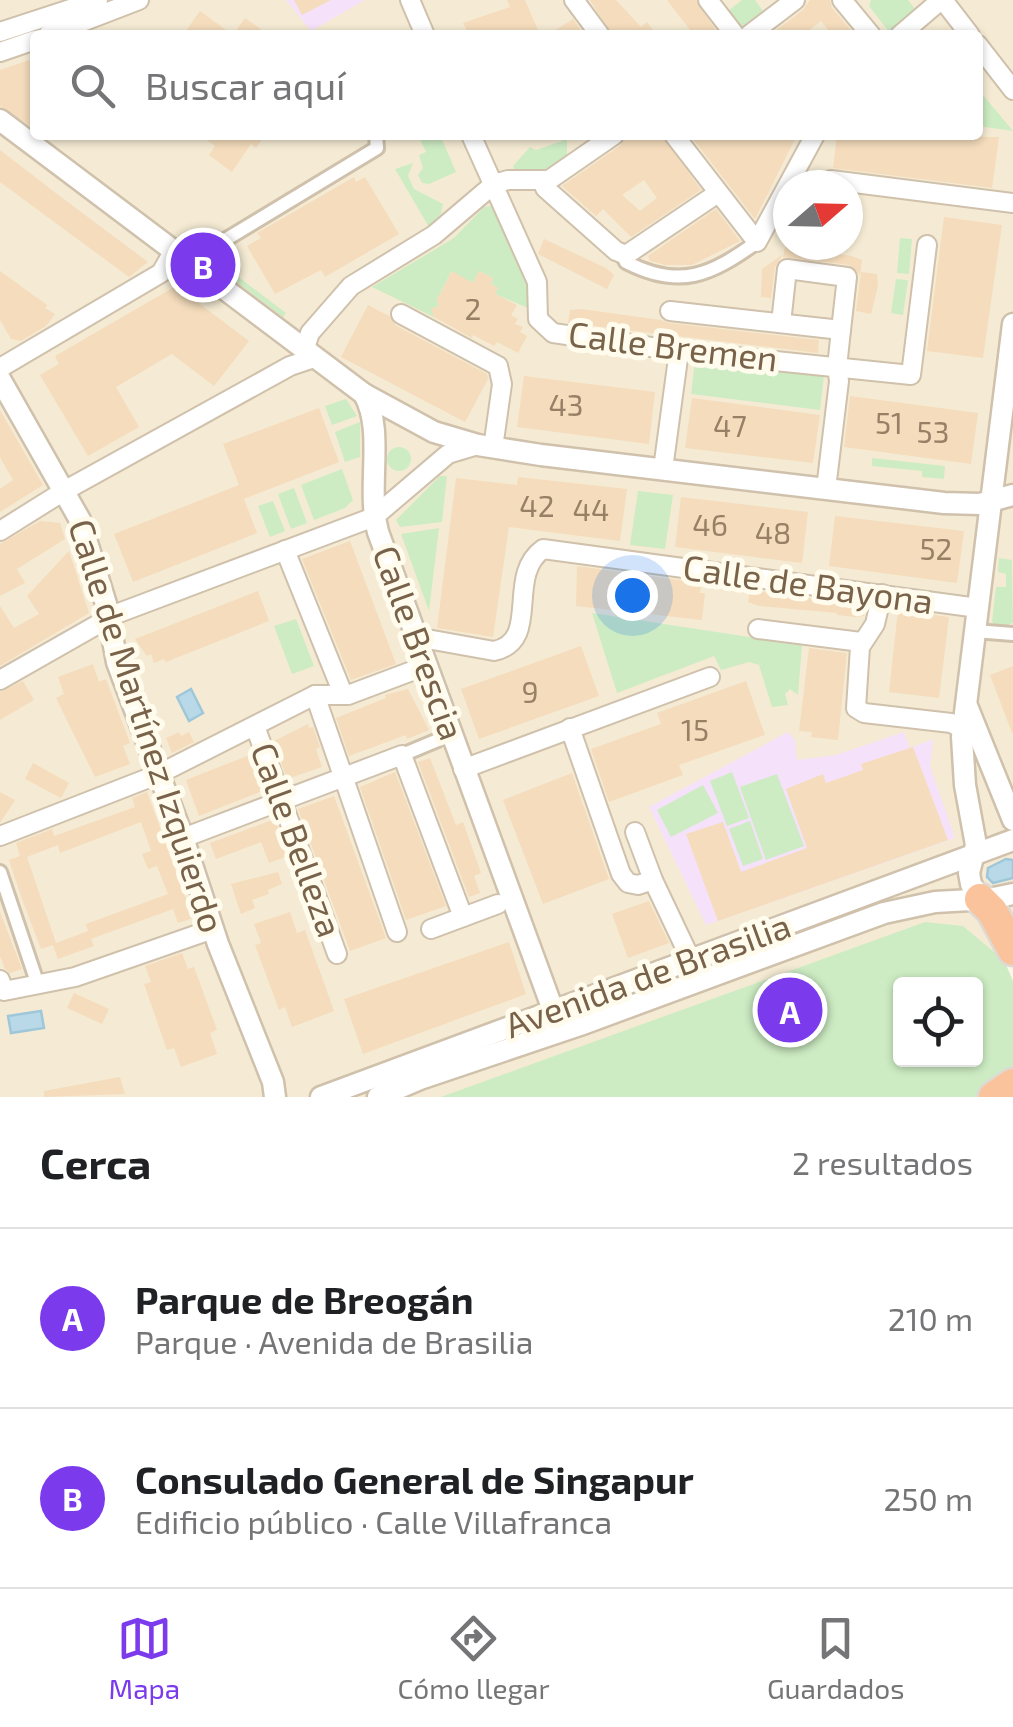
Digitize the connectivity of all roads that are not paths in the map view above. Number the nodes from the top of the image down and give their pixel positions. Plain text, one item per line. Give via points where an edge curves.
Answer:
1 (98, 0) edge
2 (139, 0) edge
3 (410, 0) edge
4 (574, 0) edge
5 (708, 0) edge
6 (795, 0) edge
7 (842, 0) edge
8 (942, 0) edge
9 (70, 5) edge
10 (61, 30) edge
11 (423, 30) edge
12 (596, 30) edge
13 (730, 30) edge
14 (756, 30) edge
15 (868, 30) edge
16 (906, 30) edge
17 (966, 30) edge
18 (0, 32) edge
19 (30, 42) edge
20 (983, 51) edge
21 (0, 52) edge
22 (1013, 90) edge
23 (0, 120) edge
24 (376, 140) edge
25 (473, 140) edge
26 (607, 140) edge
27 (678, 140) edge
28 (810, 140) edge
29 (543, 182) junction
30 (494, 184) junction
31 (863, 184) edge
32 (718, 193) junction
33 (1013, 203) edge
34 (758, 242) junction
35 (927, 246) dead end
36 (173, 252) junction
37 (622, 254) junction
38 (194, 268) junction
39 (670, 311) dead end
40 (401, 314) dead end
41 (780, 323) junction
42 (1013, 324) edge
43 (841, 330) junction
44 (679, 351) junction
45 (309, 355) junction
46 (837, 367) junction
47 (0, 368) edge
48 (0, 380) edge
49 (364, 394) junction
50 (486, 446) junction
51 (663, 469) junction
52 (826, 489) junction
53 (64, 492) junction
54 (1013, 495) edge
55 (990, 502) junction
56 (374, 517) junction
57 (0, 531) edge
58 (286, 550) junction
59 (882, 594) junction
60 (978, 608) junction
61 (108, 618) junction
62 (758, 629) dead end
63 (975, 631) junction
64 (1013, 634) edge
65 (416, 637) junction
66 (861, 642) junction
67 (427, 670) junction
68 (710, 676) dead end
69 (0, 680) edge
70 (344, 694) junction
71 (314, 695) junction
72 (966, 699) junction
73 (255, 726) junction
74 (570, 728) junction
75 (963, 729) junction
76 (438, 740) dead end
77 (402, 754) junction
78 (464, 769) junction
79 (159, 774) junction
80 (340, 777) junction
81 (282, 800) junction
82 (1013, 820) edge
83 (635, 832) dead end
84 (0, 836) edge
85 (183, 838) junction
86 (1013, 840) edge
87 (974, 856) junction
88 (0, 872) edge
89 (653, 880) junction
90 (1013, 894) edge
91 (980, 899) junction
92 (498, 904) dead end
93 (463, 916) junction
94 (213, 928) junction
95 (431, 929) dead end
96 (398, 932) dead end
97 (1013, 950) edge
98 (337, 954) dead end
99 (691, 960) junction
100 (38, 984) junction
101 (2, 986) edge
102 (553, 1010) junction
103 (525, 1043) junction
104 (1013, 1084) edge
105 (278, 1092) edge
106 (321, 1097) edge
107 (378, 1097) edge
108 (994, 1097) edge

1 - 9 street
2 - 10 street
3 - 11 street
4 - 12 street
5 - 13 street
6 - 14 street
7 - 15 street
8 - 16 street
8 - 17 street
9 - 18 street
19 - 21 street
20 - 22 street
23 - 36 street
24 - 38 street via 377,148 202,254
25 - 30 street
26 - 29 street
27 - 32 street
28 - 34 street
29 - 30 street
29 - 37 street
30 - 44 street, Calle Bremen via 536,282 538,319 548,331
30 - 45 street via 434,235 351,286 310,333
31 - 33 street
32 - 34 street
32 - 37 street via 638,250
34 - 37 street via 696,276 663,276 626,262
35 - 46 street, Calle Bremen via 911,375
36 - 38 street
36 - 47 street via 161,273
38 - 45 street
39 - 41 street
40 - 50 street via 498,366 502,384
41 - 43 street
41 - 43 street via 787,269 847,277
42 - 55 street
43 - 46 street
44 - 46 street, Calle Bremen
44 - 51 street
45 - 49 street
45 - 53 street
46 - 52 street
48 - 53 street, Calle de Martínez Izquierdo
49 - 50 street via 416,425
49 - 56 street, Calle Brescia via 374,428
50 - 51 street
50 - 56 street, Calle Brescia via 448,454
51 - 52 street
52 - 55 street
53 - 57 street
53 - 61 street, Calle de Martínez Izquierdo via 86,535
54 - 55 street
55 - 60 street
56 - 58 street
56 - 65 street, Calle Brescia
58 - 61 street
58 - 70 street
59 - 60 street, Calle de Bayona
59 - 65 street, Calle de Bayona via 543,549 526,566 513,643 494,651
59 - 66 street via 875,624
60 - 63 street
61 - 69 street
61 - 79 street, Calle de Martínez Izquierdo via 117,662
62 - 66 street
63 - 64 street
63 - 72 street
65 - 67 street, Calle Brescia
66 - 75 street via 854,703 859,712
67 - 70 street
67 - 78 street, Calle Brescia
68 - 74 street, Calle Brescia
70 - 71 street
71 - 73 street
71 - 80 street
72 - 75 street
72 - 82 street
73 - 79 street
73 - 81 street, Calle Belleza
74 - 78 street, Calle Brescia
74 - 89 street via 622,874 638,885
75 - 87 street
76 - 77 street
77 - 80 street
77 - 93 street
78 - 102 street, Calle Brescia
79 - 84 street
79 - 85 street, Calle de Martínez Izquierdo
80 - 81 street
80 - 96 street
81 - 85 street
81 - 98 street, Calle Belleza
83 - 89 street
85 - 94 street, Calle de Martínez Izquierdo
86 - 87 street, Avenida de Brasilia
87 - 91 street via 969,873
87 - 99 street, Avenida de Brasilia
88 - 100 street
89 - 99 street
90 - 91 street, Avenida de Brasilia
91 - 97 highway
91 - 103 street, Avenida de Brasilia via 884,913
92 - 93 street
93 - 95 street
94 - 100 street
94 - 105 street, Calle de Martínez Izquierdo
99 - 102 street, Avenida de Brasilia
100 - 101 street
102 - 103 street via 551,1026
102 - 106 street, Avenida de Brasilia
103 - 107 street, Avenida de Brasilia
104 - 108 highway

